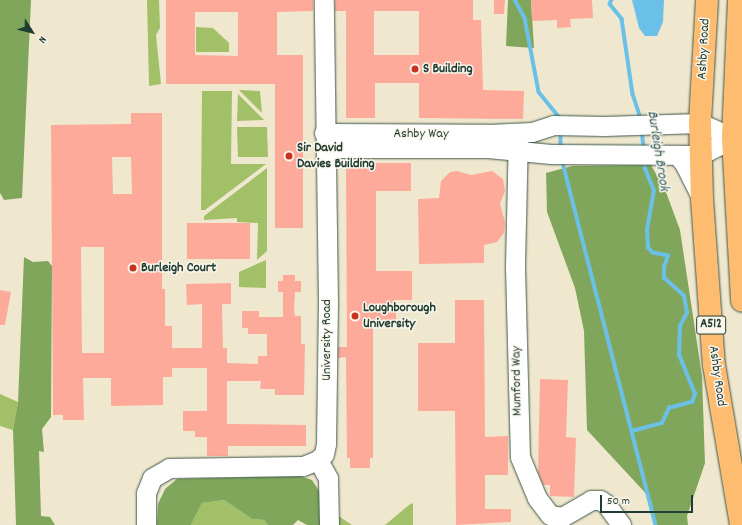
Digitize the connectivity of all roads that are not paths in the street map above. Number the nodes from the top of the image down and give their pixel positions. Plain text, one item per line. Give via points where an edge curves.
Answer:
1 (324, 0) edge
2 (707, 0) edge
3 (739, 0) edge
4 (700, 123) junction
5 (733, 138) junction
6 (325, 141) junction
7 (518, 141) junction
8 (700, 154) junction
9 (676, 155) junction
10 (702, 199) junction
11 (742, 302) edge
12 (318, 460) junction
13 (146, 525) edge
14 (329, 525) edge
15 (621, 525) edge
16 (742, 525) edge

1 - 6 street, University Road
2 - 4 main road, Ashby Road / A512
3 - 5 main road, A512
4 - 5 street
4 - 7 street, Ashby Way via 653,126 562,125 532,132
4 - 8 main road, Ashby Road / A512
5 - 8 street
5 - 11 main road, A512
6 - 7 street, Ashby Way
6 - 12 street, University Road via 326,423 324,454
7 - 9 street, Ashby Way via 551,154
7 - 15 street, Mumford Way via 515,267 520,457 537,498 550,515 562,518 591,500 600,500 609,507
8 - 9 street, Ashby Way
8 - 10 main road, Ashby Road / A512
9 - 10 street via 684,163
10 - 16 main road, Ashby Road / A512 via 714,365
12 - 13 street via 302,466 168,468 152,478 146,493
12 - 14 street via 328,478

